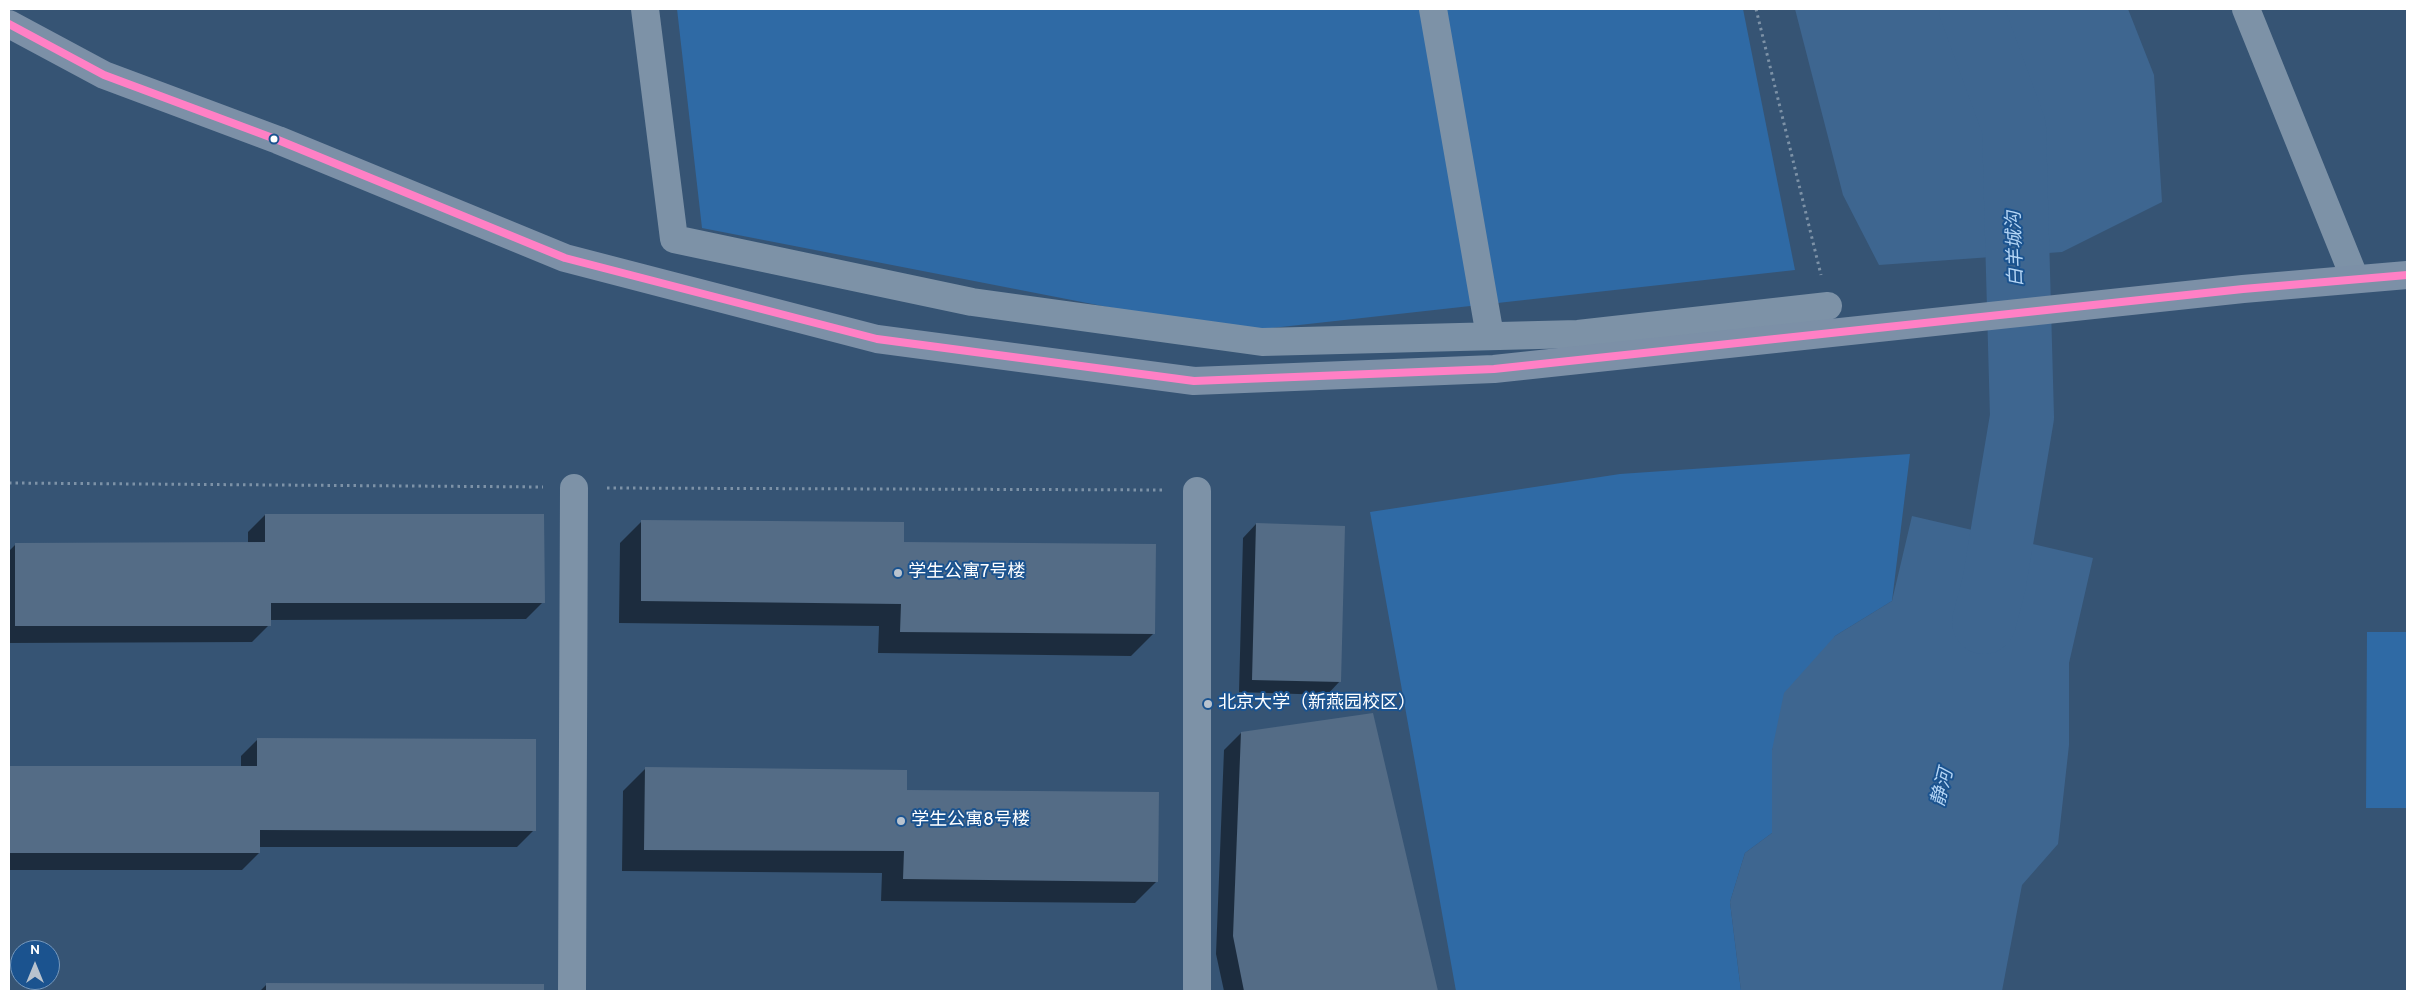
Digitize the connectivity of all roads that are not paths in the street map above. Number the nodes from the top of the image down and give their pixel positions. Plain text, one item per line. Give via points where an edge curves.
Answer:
1 (645, 9) edge
2 (1433, 9) edge
3 (2246, 9) edge
4 (9, 24) edge
5 (2407, 274) edge
6 (2355, 279) junction
7 (1828, 306) road end
8 (1490, 336) junction
9 (574, 488) dead end
10 (1197, 491) dead end
11 (572, 991) edge
12 (1197, 991) edge

1 - 8 street via 674,239 972,302 1262,342
2 - 8 street
3 - 6 street
4 - 6 main road via 104,75 278,140 565,258 877,339 1194,381 1494,369
5 - 6 main road
7 - 8 street via 1578,334
9 - 11 street
10 - 12 street

